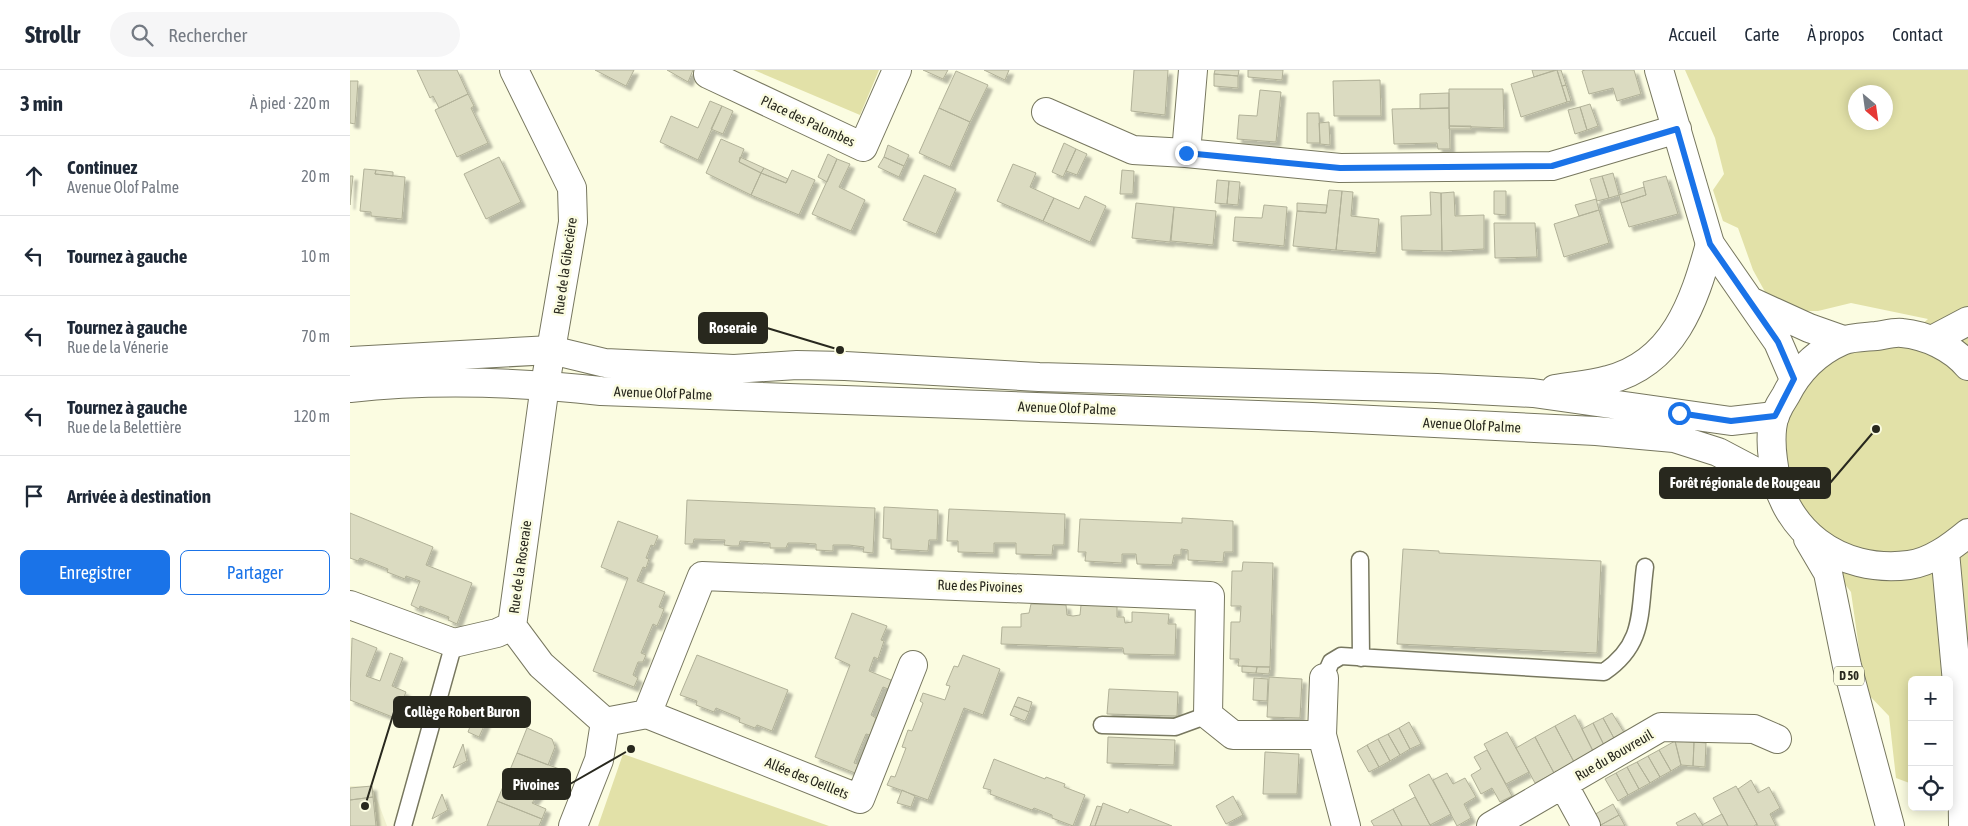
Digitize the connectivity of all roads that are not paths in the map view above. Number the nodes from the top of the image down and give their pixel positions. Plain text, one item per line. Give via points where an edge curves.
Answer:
1 (514, 70) edge
2 (710, 70) edge
3 (897, 70) edge
4 (1194, 70) edge
5 (1659, 70) edge
6 (1046, 112) dead end
7 (1677, 129) junction
8 (1186, 153) junction
9 (1710, 244) junction
10 (1752, 302) junction
11 (1968, 321) edge
12 (1843, 340) junction
13 (1932, 340) junction
14 (551, 350) junction
15 (350, 361) edge
16 (1968, 366) edge
17 (1794, 379) junction
18 (545, 385) junction
19 (350, 388) edge
20 (1533, 393) junction
21 (1775, 416) junction
22 (1775, 482) junction
23 (1802, 529) junction
24 (1968, 533) edge
25 (1945, 552) junction
26 (1360, 560) dead end
27 (1645, 568) dead end
28 (350, 605) edge
29 (512, 626) junction
30 (454, 643) junction
31 (1361, 658) junction
32 (913, 665) dead end
33 (1324, 678) joint
34 (647, 714) junction
35 (1208, 715) junction
36 (605, 722) junction
37 (1102, 725) dead end
38 (1322, 735) junction
39 (1777, 739) dead end
40 (1563, 784) junction
41 (402, 826) edge
42 (573, 826) edge
43 (1346, 826) edge
44 (1490, 826) edge
45 (1586, 826) edge
46 (1890, 826) edge
47 (1963, 826) edge

1 - 14 main road, Rue de la Gibecière via 572,188 574,222
2 - 3 main road, Place des Palombes via 708,74 863,147
4 - 8 main road
5 - 7 main road
6 - 8 main road via 1133,150
7 - 8 main road via 1552,166 1340,168
7 - 9 main road
9 - 10 main road
9 - 20 main road via 1697,292 1681,325 1640,366 1609,380
10 - 12 main road
10 - 17 main road via 1778,342
11 - 13 main road
12 - 13 main road via 1901,332
12 - 17 main road via 1808,363
13 - 16 main road via 1961,357
14 - 15 main road, Avenue Olof Palme
14 - 18 main road, Rue de la Gibecière
14 - 20 main road, Avenue Olof Palme via 605,363 734,369 846,366 1039,377
17 - 21 main road
18 - 19 main road, Avenue Olof Palme via 382,385
18 - 22 main road, Avenue Olof Palme via 602,391 1596,431 1674,438 1718,452
18 - 29 main road, Rue de la Roseraie
20 - 21 main road, Avenue Olof Palme via 1731,421
21 - 22 main road via 1770,441
22 - 23 main road via 1792,518
23 - 25 main road via 1835,554 1869,565 1910,565
23 - 46 main road, D 50 via 1828,572 1846,666
24 - 25 main road
25 - 47 main road via 1962,737
26 - 31 lane
27 - 31 lane via 1637,636 1627,654 1604,672
28 - 30 main road
29 - 30 main road
29 - 36 main road, Rue de la Roseraie via 541,665
30 - 41 lane
31 - 33 lane via 1341,656 1331,662
32 - 34 main road, Allée des Oeillets via 860,799
33 - 38 main road
34 - 35 main road, Rue des Pivoines via 702,576 1210,596
34 - 36 main road
35 - 37 lane via 1175,727
35 - 38 main road via 1233,735
36 - 42 main road via 598,760
38 - 43 main road
39 - 40 main road, Rue du Bouvreuil via 1754,729 1662,727
40 - 44 main road, Rue du Bouvreuil
40 - 45 main road

